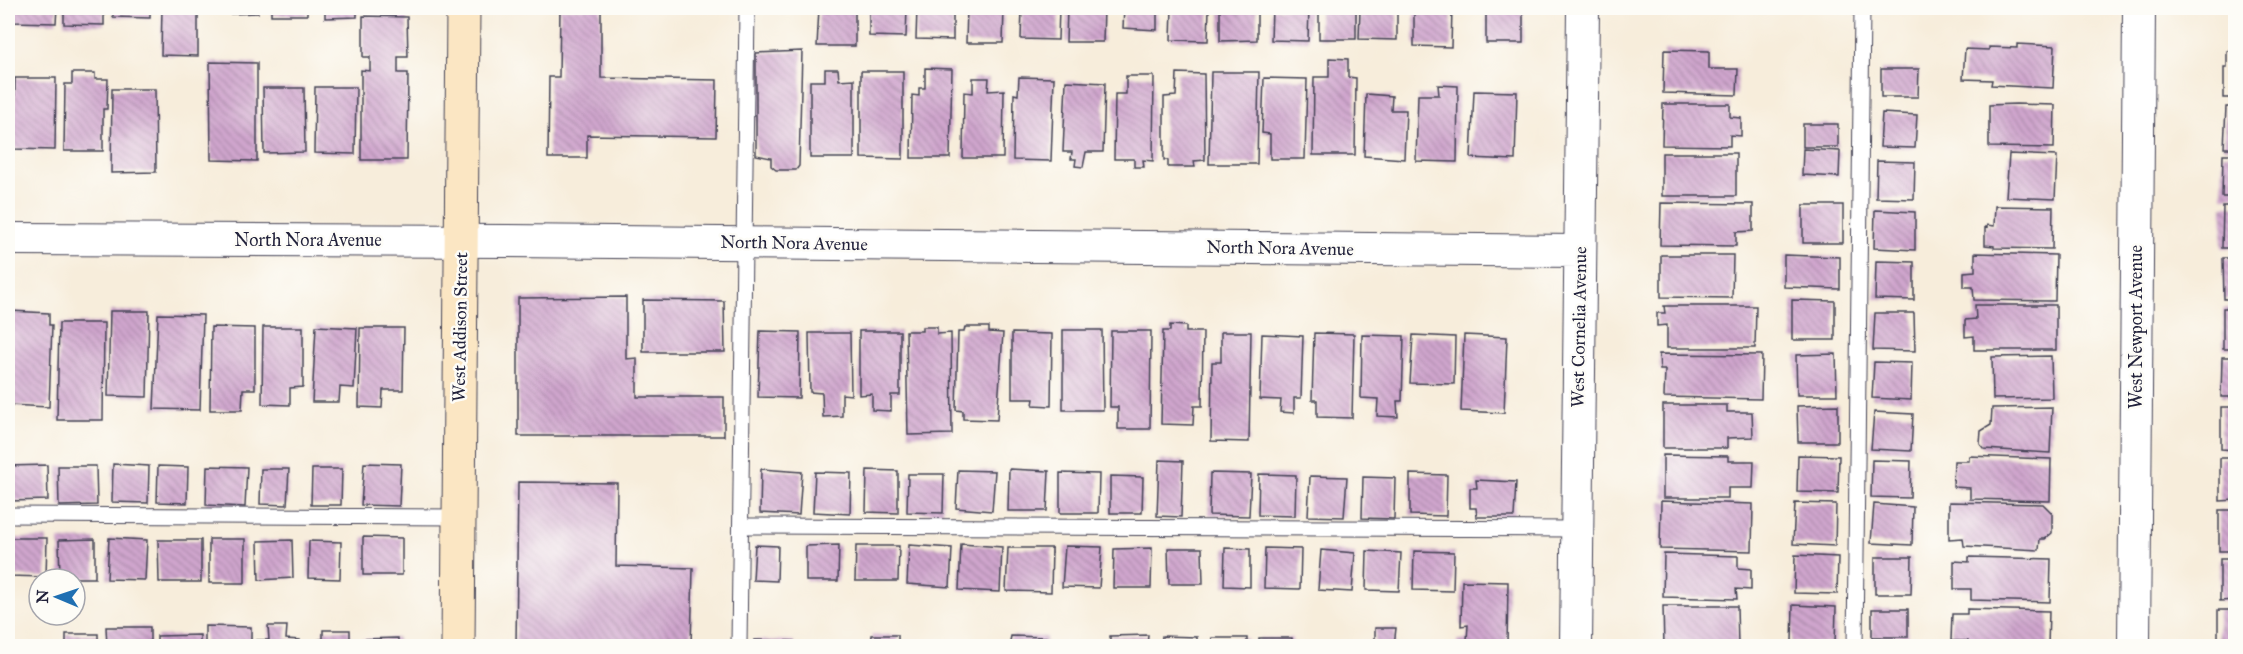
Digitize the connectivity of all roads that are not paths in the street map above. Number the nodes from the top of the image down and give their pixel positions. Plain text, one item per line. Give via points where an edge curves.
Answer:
1 (463, 8) edge
2 (747, 8) edge
3 (1583, 8) edge
4 (1863, 8) edge
5 (2139, 8) edge
6 (8, 239) edge
7 (461, 240) junction
8 (744, 243) junction
9 (1580, 251) junction
10 (8, 515) edge
11 (459, 517) junction
12 (741, 526) junction
13 (1577, 529) junction
14 (458, 646) edge
15 (740, 646) edge
16 (1576, 646) edge
17 (1855, 646) edge
18 (2134, 646) edge

1 - 7 street, West Addison Street
2 - 8 lane
3 - 9 street, West Cornelia Avenue
4 - 17 lane
5 - 18 street, West Newport Avenue
6 - 7 street, North Nora Avenue
7 - 8 street, North Nora Avenue
7 - 11 street, West Addison Street
8 - 9 street, North Nora Avenue
8 - 12 lane
9 - 13 street, West Cornelia Avenue
10 - 11 lane
11 - 14 street, West Addison Street
12 - 13 lane
12 - 15 lane
13 - 16 street, West Cornelia Avenue

